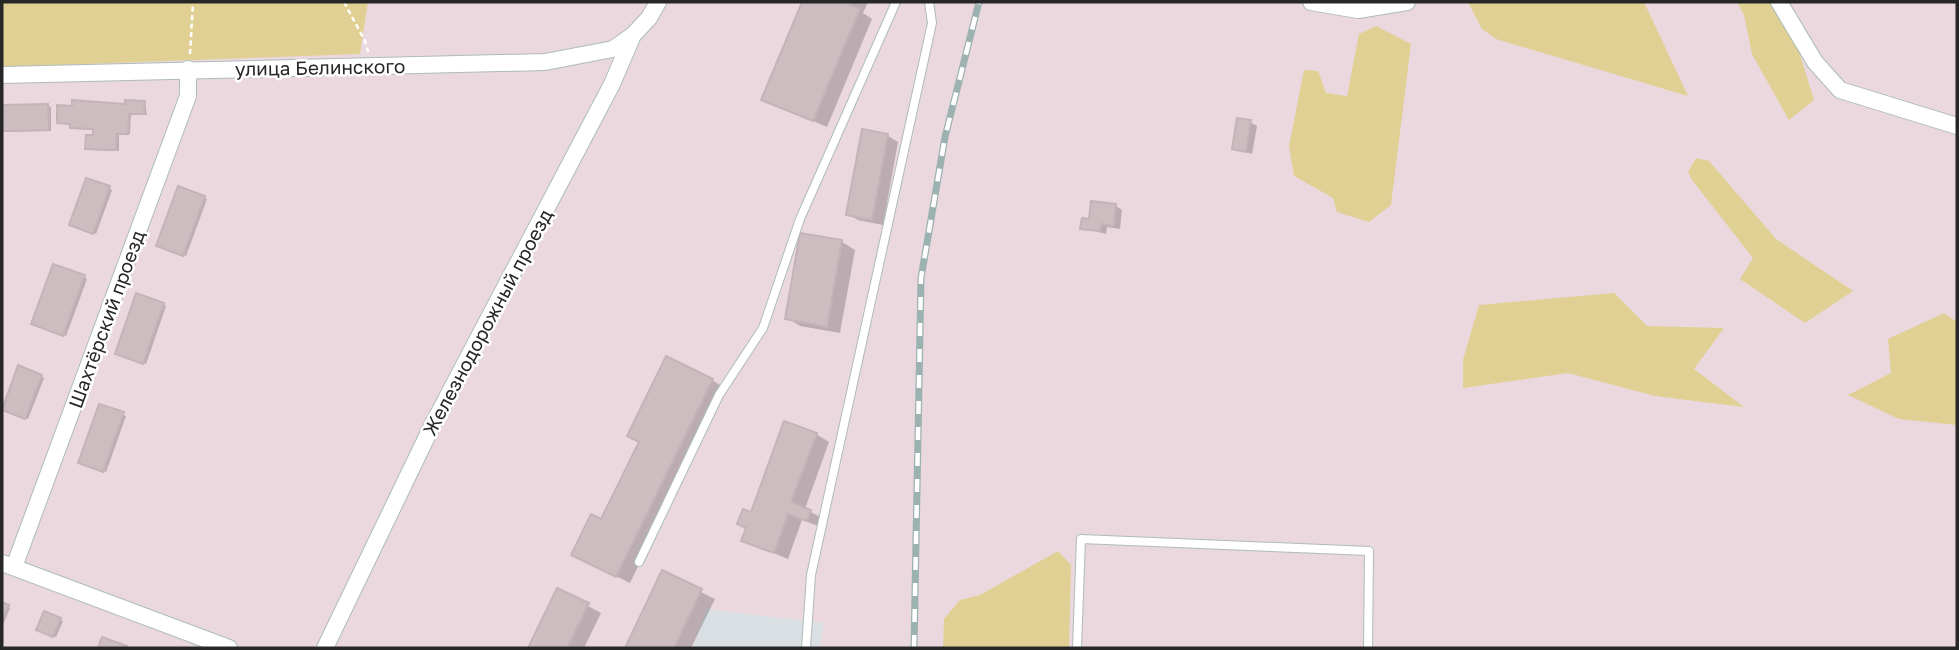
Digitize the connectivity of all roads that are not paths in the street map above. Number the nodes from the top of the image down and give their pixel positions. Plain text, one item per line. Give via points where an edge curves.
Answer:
1 (658, 2) edge
2 (896, 2) edge
3 (929, 2) edge
4 (1311, 2) edge
5 (1407, 2) edge
6 (1779, 2) edge
7 (633, 35) junction
8 (188, 69) junction
9 (2, 75) edge
10 (1957, 126) edge
11 (639, 562) dead end
12 (8, 565) edge
13 (229, 648) edge
14 (325, 648) edge
15 (806, 648) edge
16 (1077, 648) edge
17 (1368, 648) edge

1 - 7 street, Железнодорожный проезд
2 - 11 lane via 800,219 763,328 719,395
3 - 15 lane via 932,23 811,575
4 - 5 street via 1358,10
6 - 10 street via 1815,62 1840,90
7 - 8 street, улица Белинского via 613,49 545,62
7 - 14 street, Железнодорожный проезд via 612,84 432,426
8 - 9 street, улица Белинского
8 - 12 street, Шахтёрский проезд via 188,96
12 - 13 street
16 - 17 lane via 1081,539 1369,551

